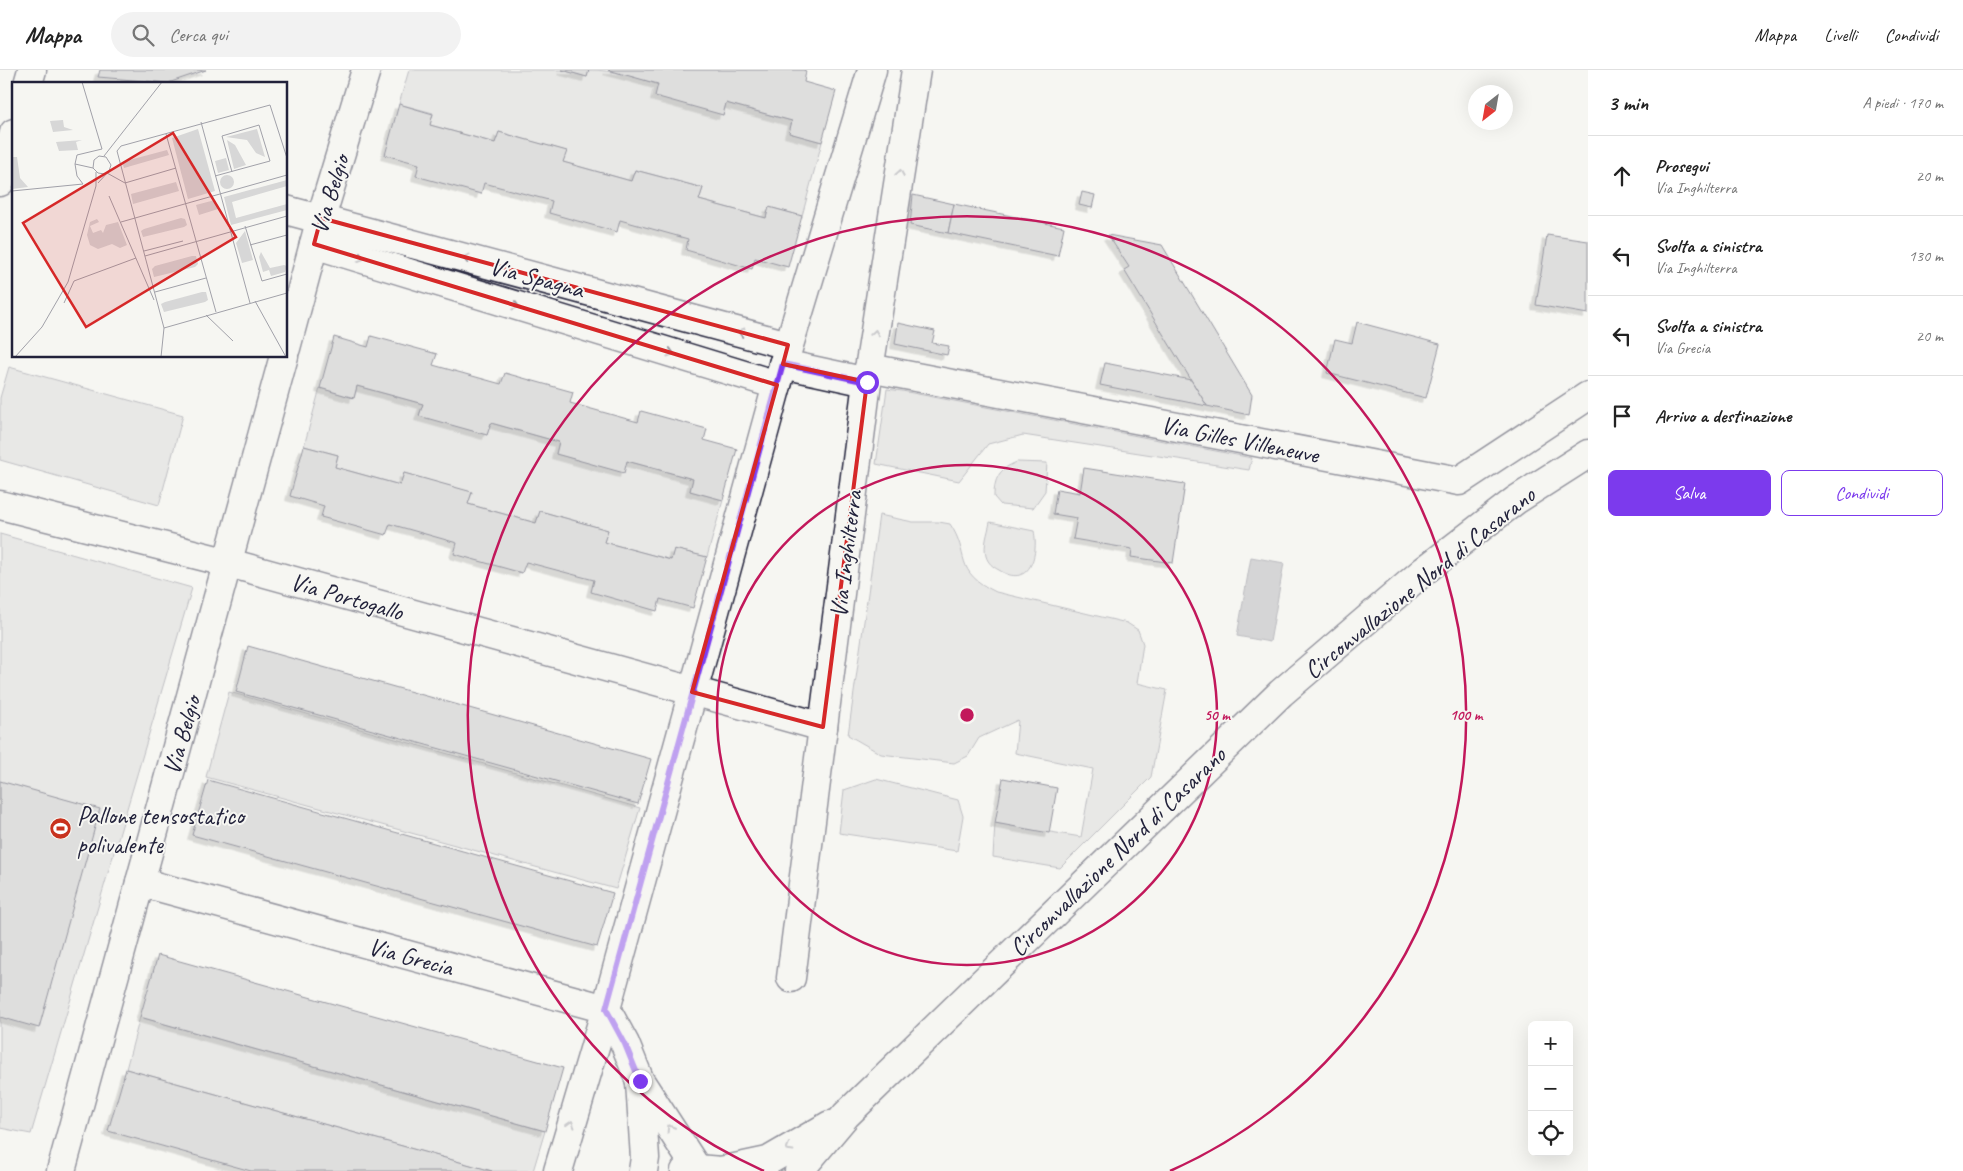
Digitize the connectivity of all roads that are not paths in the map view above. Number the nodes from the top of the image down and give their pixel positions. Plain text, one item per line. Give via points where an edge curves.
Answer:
1 (366, 70) edge
2 (872, 70) edge
3 (916, 70) edge
4 (10, 141) edge
5 (0, 182) edge
6 (288, 211) edge
7 (317, 231) junction
8 (288, 340) edge
9 (283, 358) edge
10 (782, 365) junction
11 (868, 375) junction
12 (1588, 396) edge
13 (1588, 454) edge
14 (0, 505) edge
15 (229, 562) junction
16 (692, 692) junction
17 (823, 727) junction
18 (140, 882) junction
19 (791, 978) dead end
20 (606, 1009) junction
21 (640, 1081) junction
22 (846, 1115) junction
23 (706, 1170) edge
24 (61, 1171) edge
25 (558, 1171) edge
26 (643, 1171) edge
27 (799, 1171) edge

1 - 7 street, Via Belgio
2 - 10 street
11 -> 3 street, Via Inghilterra
4 - 5 street
6 - 7 street, Via Spagna
7 - 8 street, Via Belgio
10 -> 7 street, Via Spagna
7 -> 10 street, Via Spagna
9 - 15 street, Via Belgio
10 - 11 street
10 - 16 street
11 - 12 street, Via Gilles Villeneuve via 1459,481
11 - 17 street, Via Inghilterra
13 - 22 street, Circonvallazione Nord di Casarano via 1516,500 1425,570 1281,693
14 - 15 street, Via Portogallo
15 - 16 street, Via Portogallo
15 - 18 street, Via Belgio
16 - 17 street
16 - 20 street
17 - 19 street, Via Inghilterra
18 - 20 street, Via Grecia
18 - 24 street, Via Belgio
20 - 21 street
25 -> 20 street
23 -> 21 street
21 - 26 street
22 -> 23 street, Circonvallazione Nord di Casarano via 768,1161
22 - 27 street, Circonvallazione Nord di Casarano

